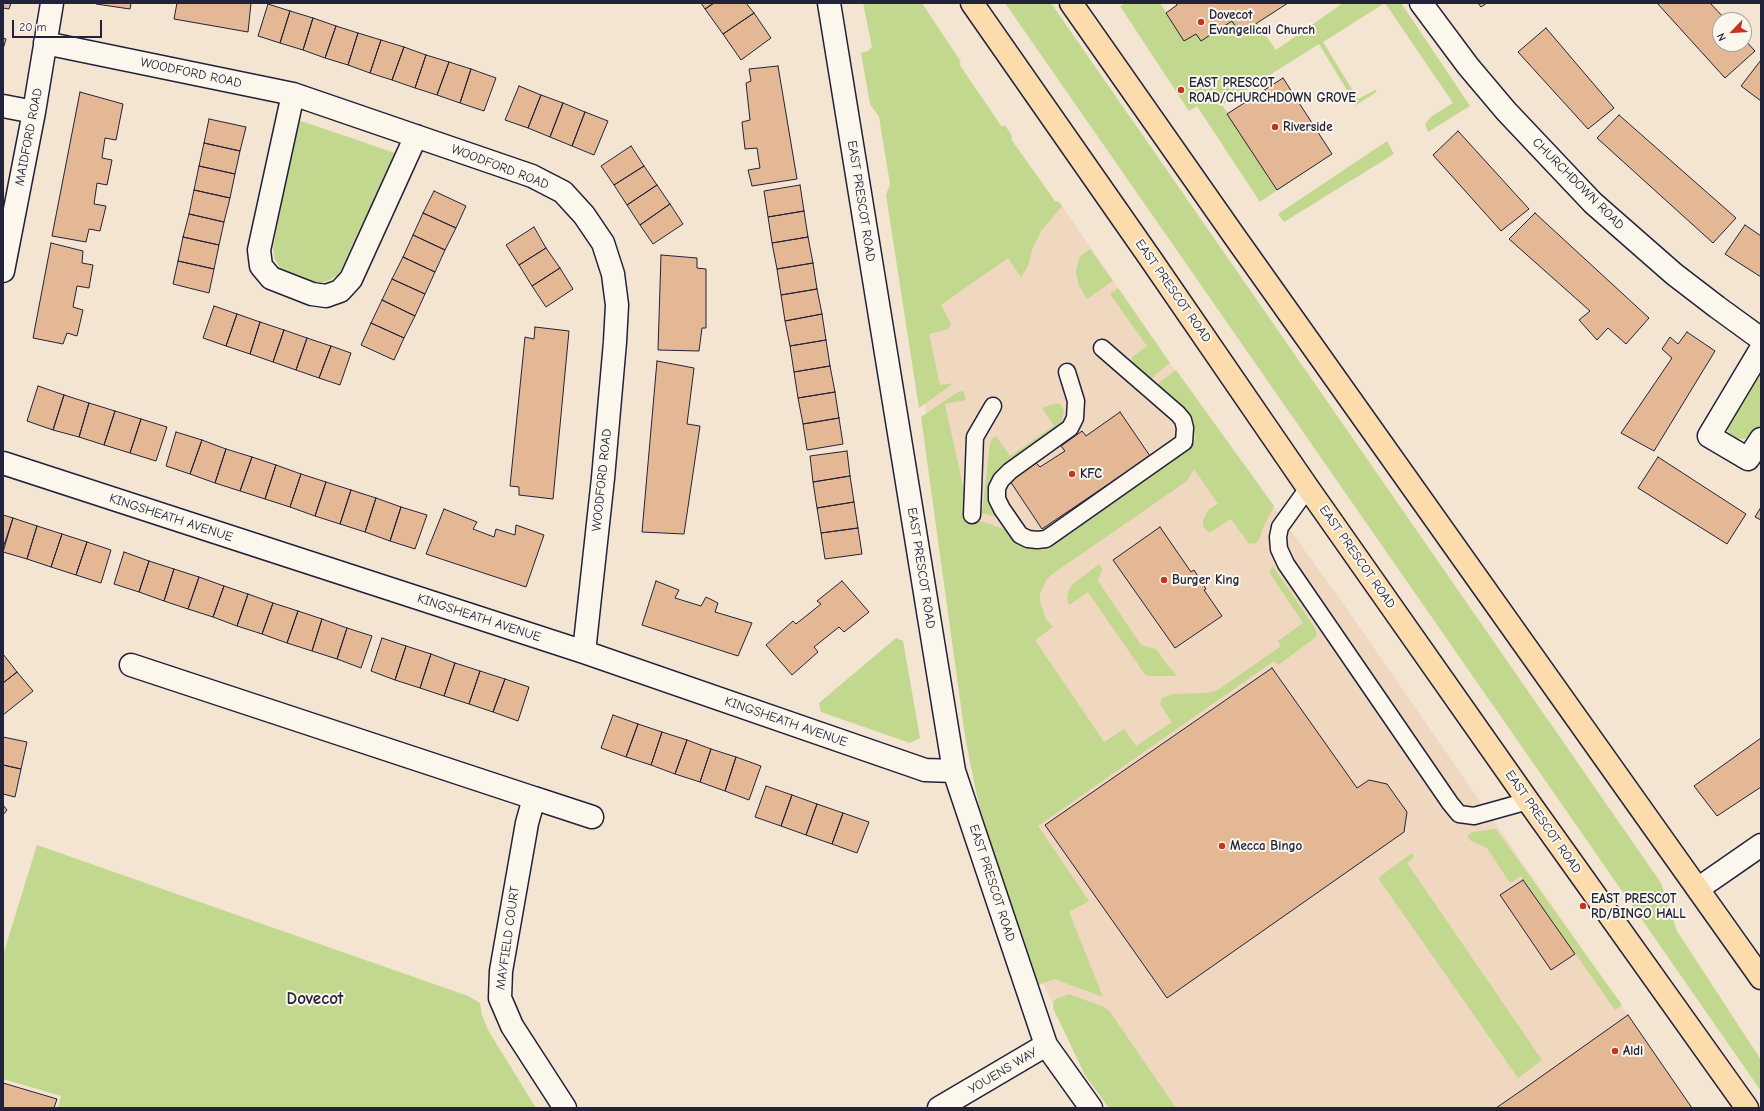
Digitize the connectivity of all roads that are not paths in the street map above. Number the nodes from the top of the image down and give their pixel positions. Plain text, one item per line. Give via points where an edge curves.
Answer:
1 (52, 3) edge
2 (830, 3) edge
3 (972, 3) edge
4 (1071, 3) edge
5 (1421, 3) edge
6 (46, 43) junction
7 (293, 94) junction
8 (3, 106) edge
9 (34, 112) junction
10 (416, 136) junction
11 (3, 271) edge
12 (1761, 339) edge
13 (1102, 348) dead end
14 (1761, 349) edge
15 (1067, 372) dead end
16 (992, 406) dead end
17 (1761, 439) edge
18 (3, 464) edge
19 (1308, 488) junction
20 (972, 515) dead end
21 (584, 652) junction
22 (131, 664) dead end
23 (954, 770) junction
24 (534, 798) junction
25 (1528, 801) junction
26 (592, 817) dead end
27 (1761, 844) edge
28 (1699, 888) junction
29 (1761, 978) edge
30 (1046, 1045) junction
31 (565, 1108) edge
32 (939, 1108) edge
33 (1091, 1108) edge
34 (1747, 1108) edge

1 - 6 street, MAIDFORD ROAD
2 - 23 street, EAST PRESCOT ROAD
3 - 19 highway, EAST PRESCOT ROAD
4 - 28 highway
5 - 12 street, CHURCHDOWN ROAD via 1468,66 1506,111 1593,202 1674,274
6 - 7 street, WOODFORD ROAD
6 - 9 street, MAIDFORD ROAD
7 - 10 street, WOODFORD ROAD
7 - 10 street via 259,250 261,266 272,278 312,294 326,296 340,290 351,279
8 - 9 street
9 - 11 street, MAIDFORD ROAD
10 - 21 street, WOODFORD ROAD via 532,176 563,192 584,215 603,243 613,274 616,305 615,342
13 - 15 lane via 1178,414 1186,428 1184,442 1046,539 1028,539 1020,535 1002,509 997,499 997,488 1010,471 1070,428 1075,418 1076,401
14 - 17 street via 1709,436 1748,459
16 - 20 lane via 975,437
18 - 21 street, KINGSHEATH AVENUE
19 - 25 highway, EAST PRESCOT ROAD
19 - 25 lane via 1280,527 1279,549 1286,564 1450,803 1459,814 1474,816
21 - 23 street, KINGSHEATH AVENUE via 925,770
22 - 24 street
23 - 30 street, EAST PRESCOT ROAD
24 - 26 street
24 - 31 street, MAYFIELD COURT via 527,822 501,971 500,998 512,1026
25 - 34 highway, EAST PRESCOT ROAD
27 - 28 street
28 - 29 highway
30 - 32 street, YOUENS WAY
30 - 33 street, EAST PRESCOT ROAD

